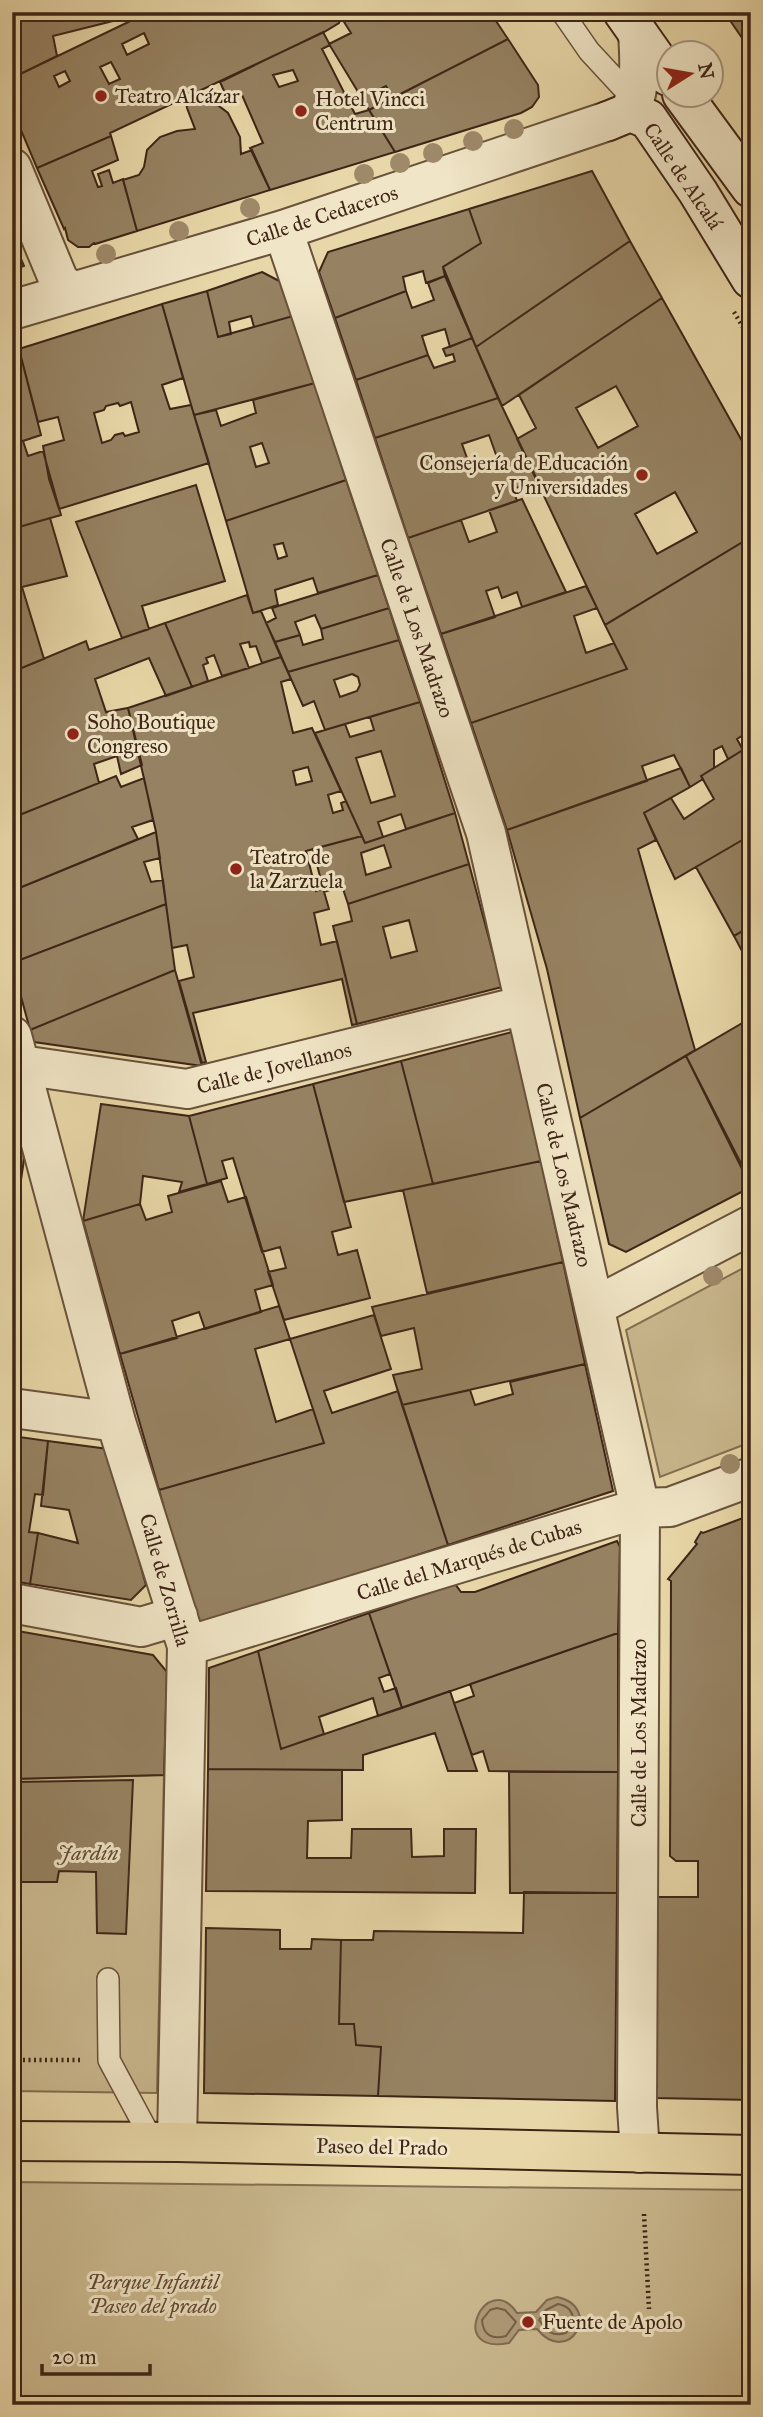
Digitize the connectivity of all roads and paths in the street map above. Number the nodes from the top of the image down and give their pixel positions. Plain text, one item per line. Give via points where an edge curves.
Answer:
1 (562, 12) edge
2 (631, 23) edge
3 (654, 56) edge
4 (681, 108) edge
5 (692, 108) edge
6 (630, 113) junction
7 (12, 168) edge
8 (751, 188) edge
9 (283, 230) junction
10 (751, 279) edge
11 (72, 292) junction
12 (12, 310) edge
13 (525, 1006) junction
14 (15, 1053) edge
15 (751, 1225) edge
16 (594, 1307) junction
17 (12, 1408) edge
18 (116, 1422) junction
19 (751, 1477) edge
20 (640, 1508) junction
21 (12, 1603) edge
22 (182, 1631) junction
23 (108, 1979) dead end
24 (12, 2060) edge
25 (109, 2060) junction
26 (12, 2141) edge
27 (165, 2142) junction
28 (640, 2153) junction
29 (751, 2155) edge
30 (644, 2214) dead end
31 (649, 2309) dead end

1 - 6 lane via 612,79
2 - 3 street, Calle de Alcalá
2 - 6 street, Calle de Alcalá via 640,63
4 - 6 lane
5 - 8 street
6 - 9 street, Calle de Cedaceros
6 - 10 street, Calle de Alcalá via 698,192
7 - 11 street via 59,281
9 - 11 street, Calle de Cedaceros
9 - 13 street, Calle de Los Madrazo via 486,833
11 - 12 street, Calle de Cedaceros
13 - 14 street, Calle de Jovellanos via 187,1089
13 - 16 street, Calle de Los Madrazo
14 - 18 street, Calle de Zorrilla
15 - 16 street
16 - 20 street, Calle de Los Madrazo
17 - 18 street
18 - 22 street, Calle de Zorrilla
19 - 20 street, Calle del Marqués de Cubas via 670,1507
20 - 22 street, Calle del Marqués de Cubas
20 - 28 street, Calle de Los Madrazo
21 - 22 street, Calle del Marqués de Cubas
22 - 27 street, Calle de Zorrilla
23 - 25 lane
24 - 25 path
25 - 27 lane
26 - 27 highway, Paseo del Prado
27 - 28 highway, Paseo del Prado
28 - 29 highway, Paseo del Prado
30 - 31 path

